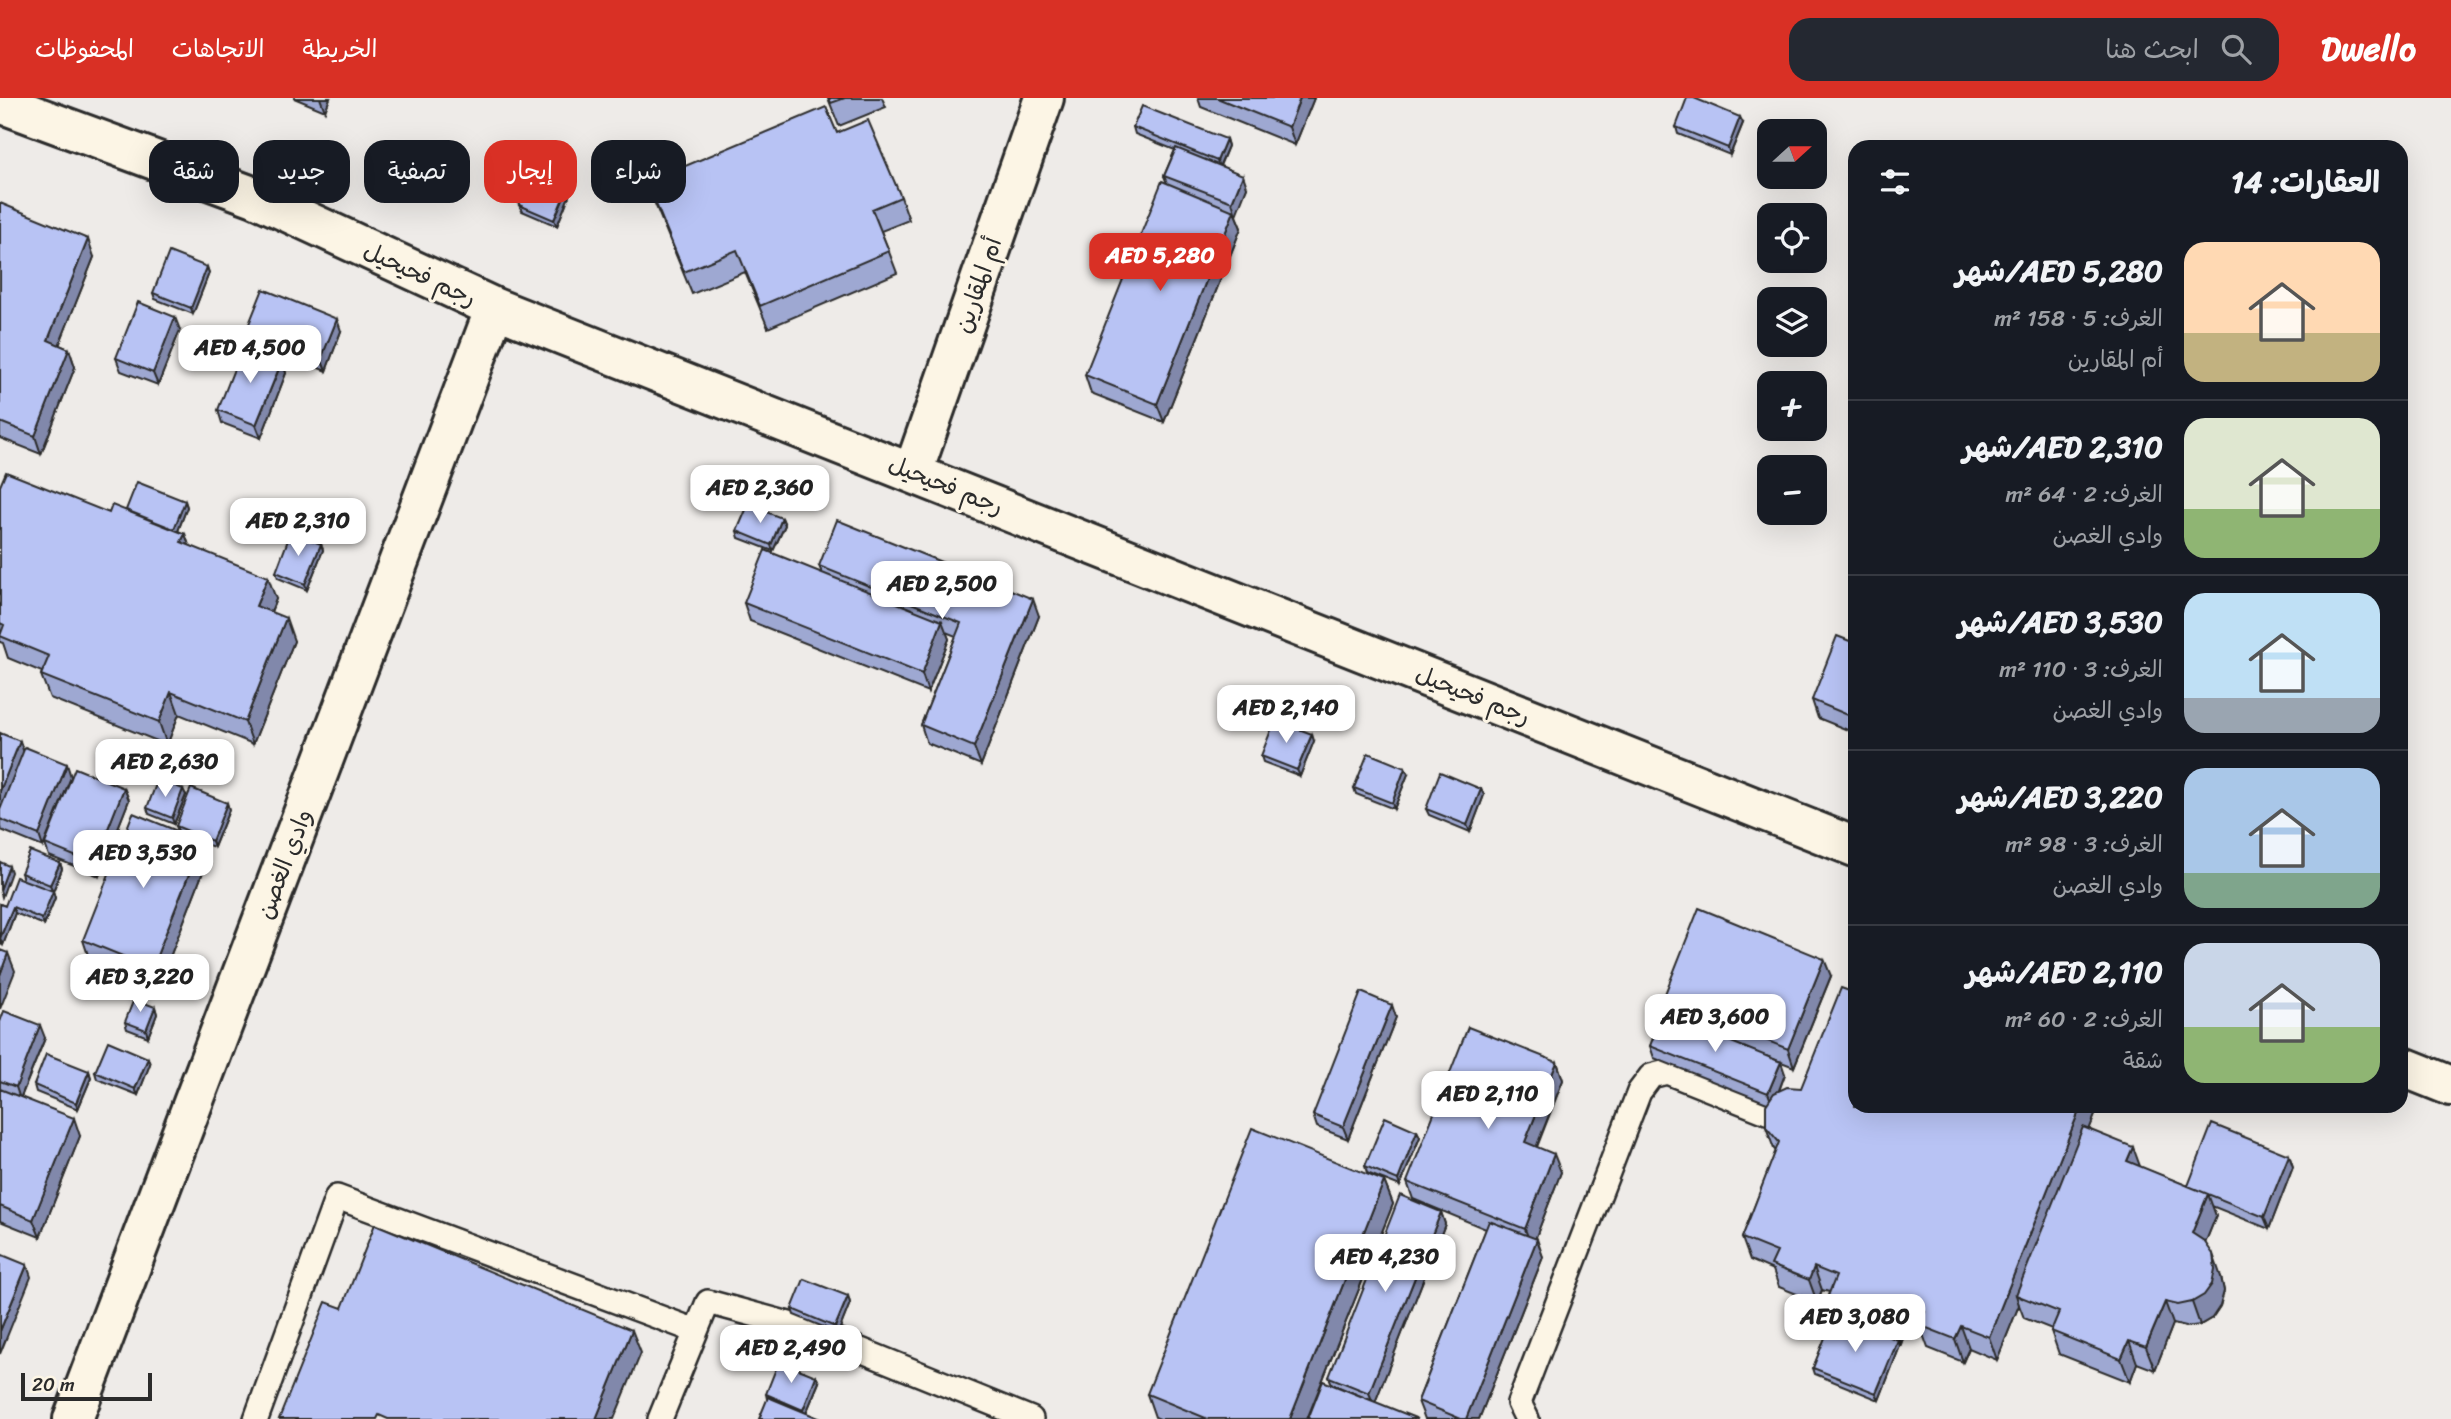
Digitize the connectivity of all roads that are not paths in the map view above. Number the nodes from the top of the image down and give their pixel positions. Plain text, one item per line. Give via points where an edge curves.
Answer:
1 (1044, 98) edge
2 (0, 103) edge
3 (495, 308) junction
4 (913, 472) junction
5 (1848, 844) edge
6 (2408, 1069) edge
7 (2451, 1086) edge
8 (1767, 1112) edge
9 (696, 1331) junction
10 (73, 1419) edge
11 (256, 1419) edge
12 (660, 1419) edge
13 (1031, 1419) edge
14 (1527, 1419) edge

1 - 4 street, أم المقارين
2 - 3 street, رجم فحيحيل via 255,197
3 - 4 street, رجم فحيحيل
3 - 10 street, وادي الغصن
4 - 5 street, رجم فحيحيل
6 - 7 street
8 - 14 lane via 1667,1072 1651,1076 1639,1092 1519,1403
9 - 11 lane via 337,1198
9 - 12 lane
9 - 13 lane via 708,1302 811,1330

